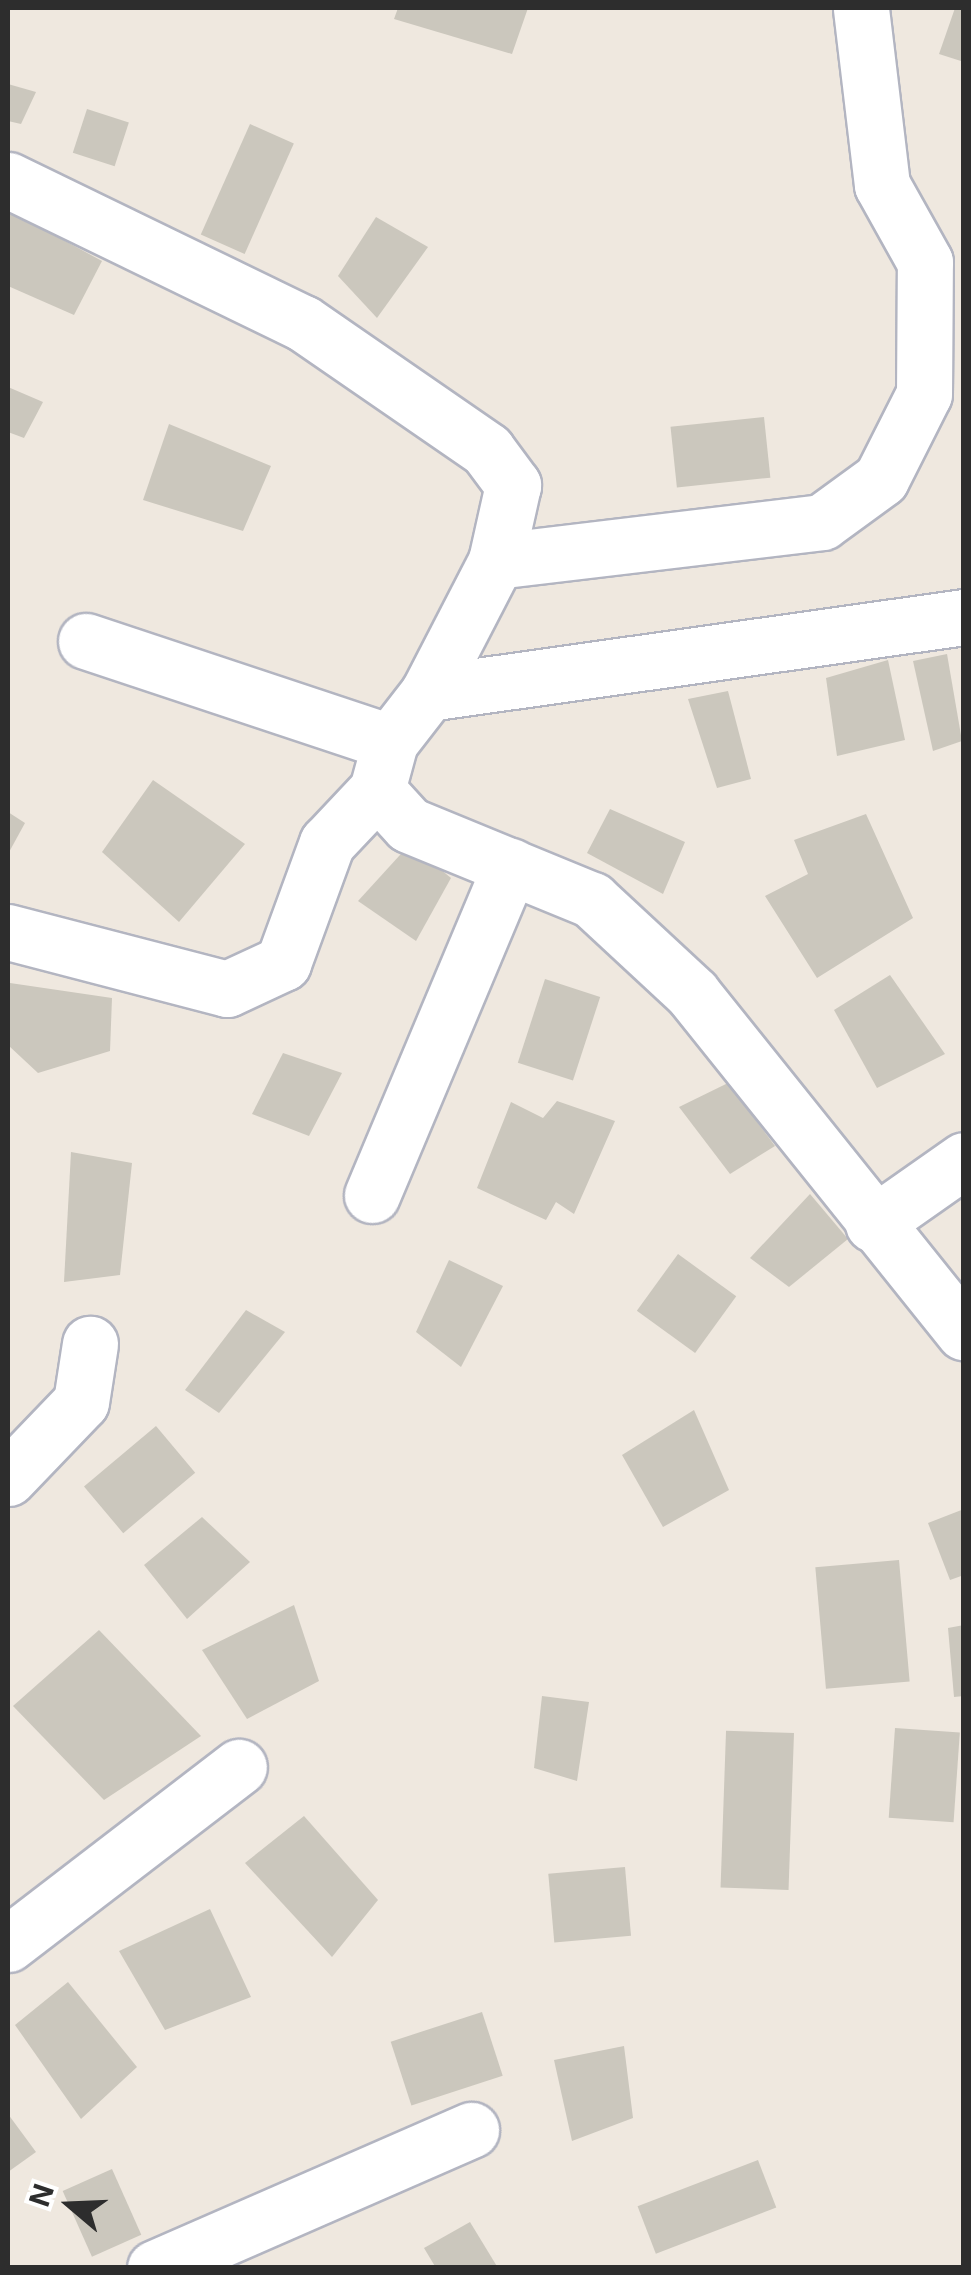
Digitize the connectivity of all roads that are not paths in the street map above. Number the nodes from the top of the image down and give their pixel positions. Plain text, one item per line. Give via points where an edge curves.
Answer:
1 (862, 8) edge
2 (8, 180) edge
3 (496, 561) junction
4 (964, 617) edge
5 (86, 641) dead end
6 (428, 694) junction
7 (384, 766) junction
8 (510, 866) junction
9 (8, 932) edge
10 (964, 1160) edge
11 (372, 1195) dead end
12 (873, 1224) junction
13 (964, 1332) edge
14 (90, 1344) dead end
15 (8, 1478) edge
16 (239, 1768) dead end
17 (8, 1944) edge
18 (471, 2130) dead end
19 (155, 2268) edge

1 - 3 street via 882,185 925,262 924,394 881,479 822,522
2 - 3 street via 303,323 487,450 513,484
3 - 6 street
4 - 6 street
5 - 7 street
6 - 7 street
7 - 8 street via 410,825
7 - 9 street via 328,844 282,963 227,988
8 - 11 street
8 - 12 street via 592,900 692,993
10 - 12 street
12 - 13 street
14 - 15 street via 80,1402
16 - 17 street
18 - 19 street

